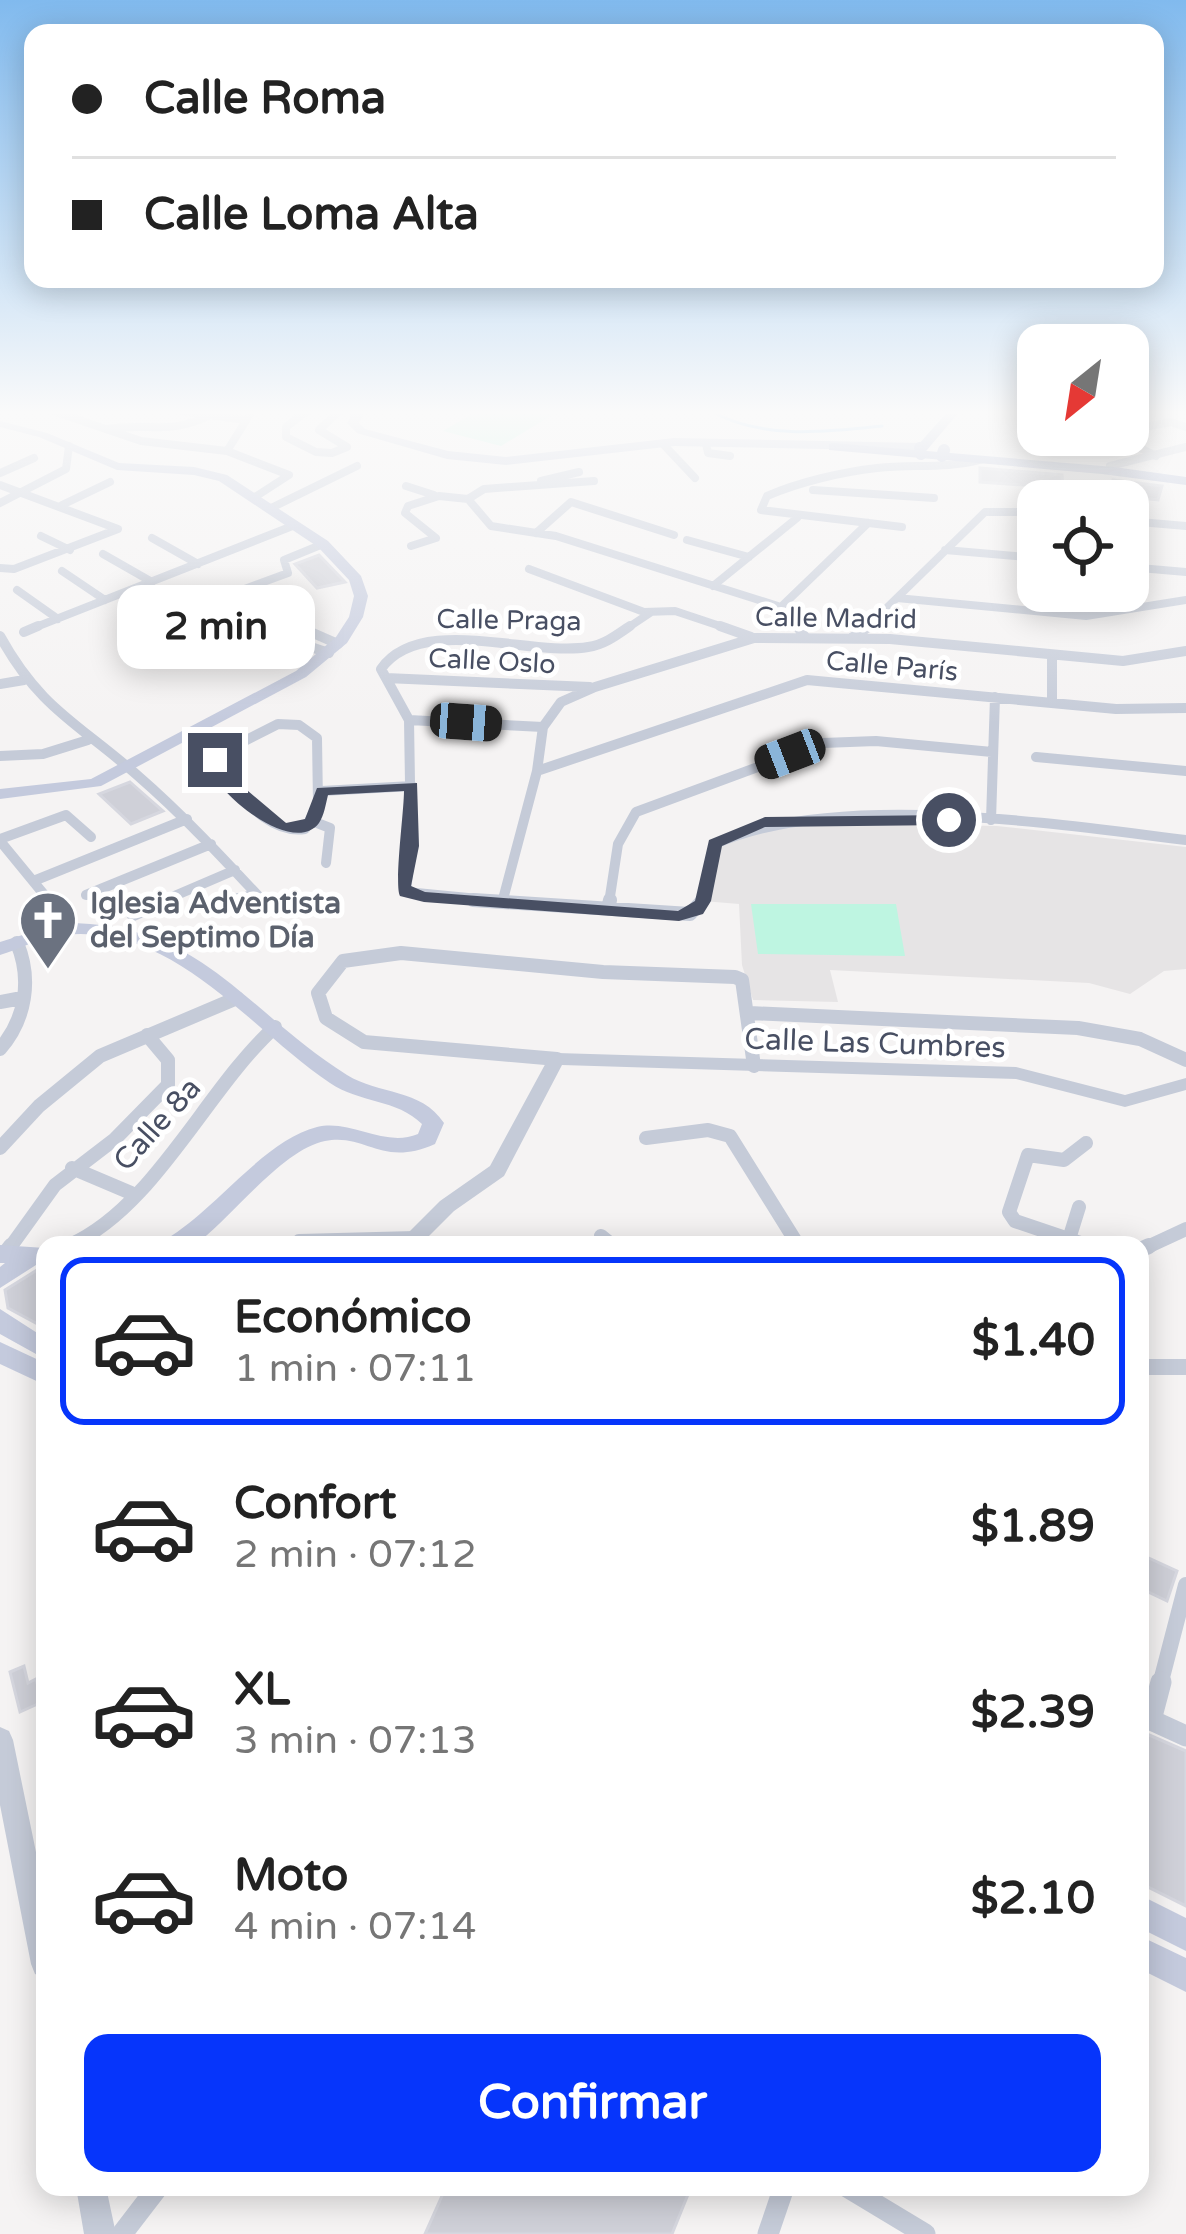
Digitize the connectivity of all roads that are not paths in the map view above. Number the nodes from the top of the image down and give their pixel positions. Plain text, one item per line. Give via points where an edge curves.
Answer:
1 (85, 515) edge
2 (282, 515) edge
3 (412, 515) edge
4 (482, 515) edge
5 (555, 515) edge
6 (611, 515) edge
7 (781, 515) edge
8 (979, 515) edge
9 (797, 518) junction
10 (1149, 522) edge
11 (868, 523) junction
12 (296, 525) junction
13 (1186, 526) edge
14 (902, 527) dead end
15 (539, 532) junction
16 (674, 535) dead end
17 (41, 536) dead end
18 (152, 538) dead end
19 (687, 539) dead end
20 (322, 544) junction
21 (412, 546) dead end
22 (70, 550) junction
23 (945, 550) junction
24 (103, 554) dead end
25 (749, 556) junction
26 (1017, 556) edge
27 (198, 564) junction
28 (0, 568) edge
29 (1149, 568) edge
30 (529, 569) dead end
31 (62, 571) dead end
32 (1186, 572) edge
33 (152, 582) junction
34 (713, 586) junction
35 (17, 590) dead end
36 (223, 597) dead end
37 (897, 598) junction
38 (105, 600) junction
39 (1186, 600) edge
40 (781, 607) junction
41 (264, 611) dead end
42 (650, 613) junction
43 (228, 614) dead end
44 (58, 619) junction
45 (871, 626) junction
46 (24, 632) dead end
47 (0, 636) edge
48 (805, 637) junction
49 (853, 637) junction
50 (754, 638) junction
51 (890, 639) junction
52 (334, 649) junction
53 (1186, 651) edge
54 (1052, 656) junction
55 (386, 678) junction
56 (25, 680) junction
57 (0, 684) edge
58 (595, 687) junction
59 (995, 697) junction
60 (1052, 702) junction
61 (1186, 708) edge
62 (409, 720) junction
63 (543, 727) junction
64 (88, 740) junction
65 (992, 752) junction
66 (0, 757) edge
67 (1036, 757) dead end
68 (129, 767) junction
69 (537, 771) junction
70 (1186, 771) edge
71 (412, 786) junction
72 (322, 791) junction
73 (0, 794) edge
74 (187, 820) junction
75 (991, 820) junction
76 (312, 821) junction
77 (91, 837) dead end
78 (0, 840) edge
79 (1186, 840) edge
80 (212, 844) junction
81 (326, 863) dead end
82 (235, 871) junction
83 (36, 880) junction
84 (86, 896) dead end
85 (502, 903) junction
86 (224, 906) dead end
87 (55, 908) dead end
88 (608, 909) junction
89 (133, 914) dead end
90 (9, 946) edge
91 (22, 998) junction
92 (237, 998) junction
93 (0, 1002) edge
94 (750, 1013) junction
95 (275, 1027) junction
96 (147, 1035) junction
97 (0, 1048) edge
98 (1183, 1055) edge
99 (557, 1058) junction
100 (754, 1066) junction
101 (1186, 1084) edge
102 (646, 1138) dead end
103 (1086, 1143) dead end
104 (0, 1148) edge
105 (72, 1168) junction
106 (130, 1193) junction
107 (1079, 1207) dead end
108 (1186, 1229) edge
109 (90, 1236) edge
110 (190, 1236) edge
111 (427, 1236) edge
112 (792, 1236) edge
113 (1061, 1236) edge
114 (1078, 1236) edge
115 (1149, 1246) edge
116 (36, 1256) edge
117 (2, 1262) edge
118 (0, 1319) edge
119 (0, 1352) edge
120 (36, 1359) edge
121 (36, 1363) edge
122 (0, 1364) edge
123 (36, 1364) edge
124 (1149, 1367) edge
125 (1186, 1367) edge
126 (1186, 1585) edge
127 (1149, 1707) edge
128 (1149, 1718) edge
129 (1186, 1736) edge
130 (0, 1740) edge
131 (1149, 1916) edge
132 (36, 1919) edge
133 (1186, 1935) edge
134 (1149, 1957) edge
135 (1186, 1976) edge
136 (93, 2196) edge
137 (151, 2196) edge
138 (781, 2196) edge
139 (862, 2196) edge
140 (100, 2234) edge
141 (122, 2234) edge
142 (768, 2234) edge
143 (925, 2234) edge

1 - 22 street via 118,529
2 - 12 main road
3 - 21 street via 436,538
4 - 15 street via 511,532
5 - 15 street
6 - 16 street
7 - 9 street
8 - 23 street
9 - 11 street
9 - 25 street
10 - 13 street
11 - 14 street
11 - 40 street
12 - 20 main road
12 - 27 street
15 - 34 street
17 - 22 street
18 - 27 street
19 - 25 street
20 - 36 street via 286,558 288,573
20 - 52 main road via 362,596
22 - 28 street
23 - 26 street
23 - 37 street
24 - 33 street
25 - 34 street
27 - 33 street
29 - 32 street
30 - 42 street
31 - 38 street
33 - 38 street
34 - 40 street
35 - 44 street
37 - 39 street via 1086,616
37 - 45 street
38 - 44 street
40 - 48 street
41 - 52 street
42 - 50 street via 683,613
42 - 55 street, Calle Praga via 586,648 414,642 387,655 380,669
43 - 52 street via 251,629
44 - 46 street
45 - 49 street
45 - 51 street
47 - 56 street
48 - 49 street, Calle Madrid
48 - 50 street, Calle Madrid
49 - 51 street, Calle Madrid
50 - 58 street, Calle Madrid
51 - 54 street, Calle Madrid
52 - 68 main road
53 - 54 street, Calle Madrid via 1123,661
54 - 60 street
55 - 58 street, Calle Oslo
55 - 62 street
56 - 57 street
56 - 64 street
58 - 63 street, Calle Madrid via 561,703
59 - 60 street, Calle París
59 - 65 street
59 - 69 street, Calle París via 807,680
60 - 61 street, Calle París
62 - 63 street
62 - 71 street
63 - 69 street
64 - 66 street
64 - 68 street
65 - 75 street
65 - 88 street via 823,743 648,807 625,821
67 - 70 street
68 - 73 main road via 89,786
68 - 74 street
69 - 85 street
71 - 72 street
71 - 85 street via 406,892
72 - 76 street
72 - 76 street via 316,737 299,725 278,724 215,760 215,770 275,825 295,829
74 - 80 street
74 - 83 street
75 - 79 street
75 - 88 street via 765,822 715,844 703,901 690,914
76 - 81 street via 330,828
77 - 78 street via 66,815
78 - 83 street
80 - 82 street
80 - 84 street
82 - 86 street via 259,897
82 - 89 street
83 - 87 street
85 - 88 street
90 - 91 street via 25,978
90 - 92 main road via 72,928 129,932
91 - 93 street
91 - 97 street via 16,1032
92 - 95 main road
92 - 96 street
94 - 98 street via 1078,1028
94 - 99 street via 735,976 401,953 343,961 318,993 322,1013 364,1042
94 - 100 street
95 - 106 street, Calle 8a
95 - 110 main road via 349,1085 424,1112 432,1131 400,1149 339,1133 311,1137
96 - 104 street via 87,1065
96 - 105 street via 168,1060 168,1085
99 - 100 street, Calle Las Cumbres
99 - 111 street via 497,1171 448,1206
100 - 101 street, Calle Las Cumbres via 1016,1073 1125,1100
102 - 112 street via 708,1130 730,1136
103 - 113 street via 1064,1160 1028,1155 1009,1212
105 - 106 street
105 - 117 street
106 - 109 street, Calle 8a
107 - 114 street
108 - 115 street
116 - 117 main road
118 - 120 main road
119 - 121 main road
122 - 123 main road
124 - 125 street
126 - 127 street
128 - 129 street
130 - 132 street
131 - 133 main road
134 - 135 main road
136 - 140 street
137 - 141 street
138 - 142 street
139 - 143 street

